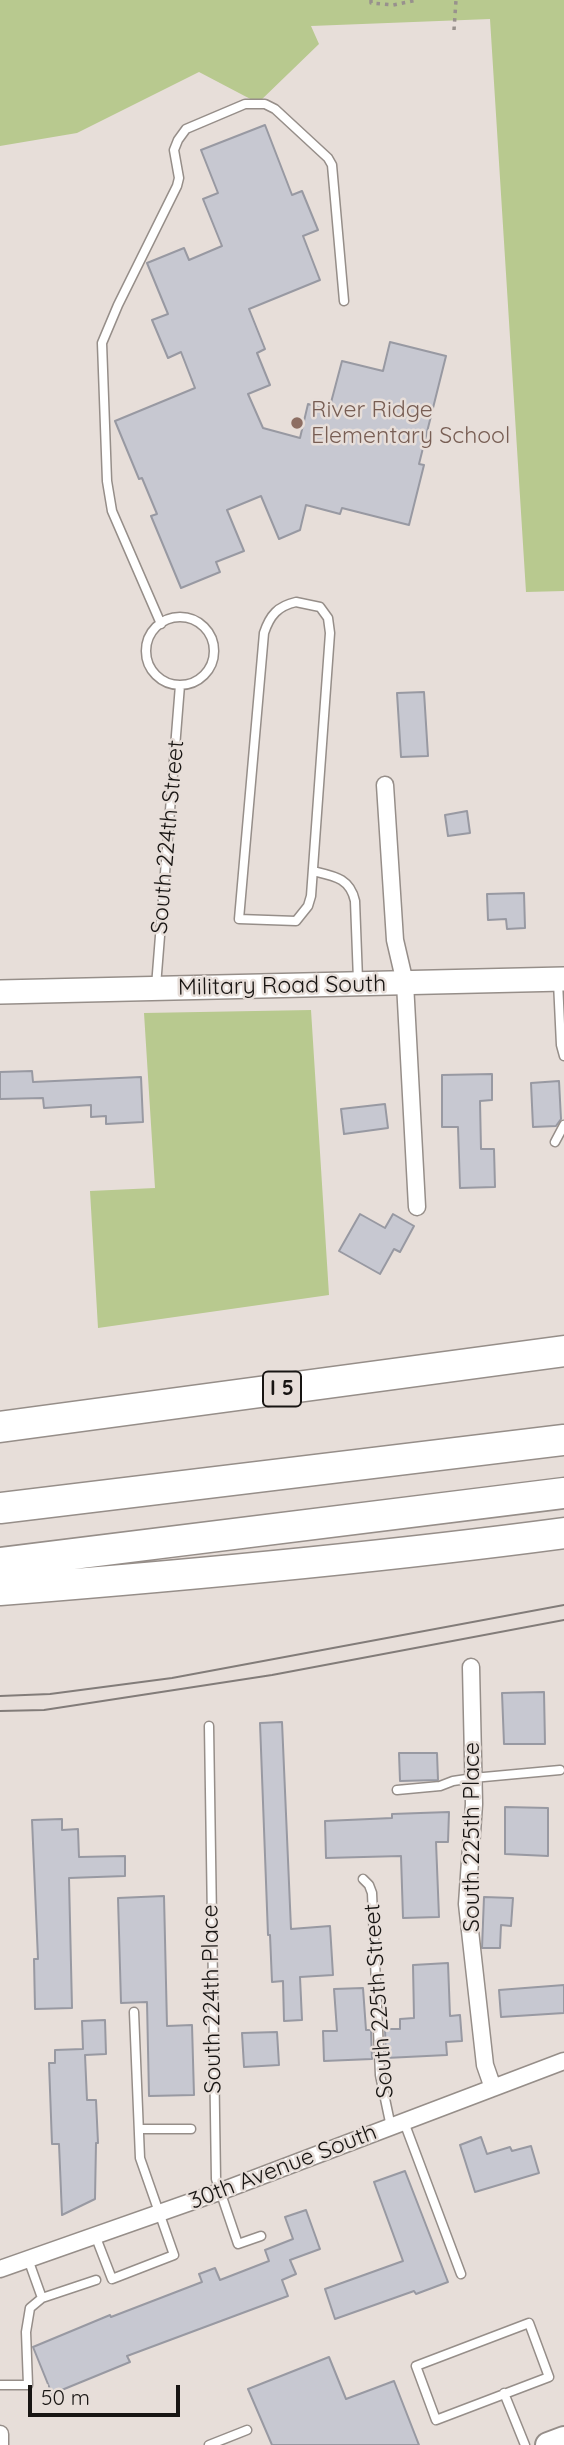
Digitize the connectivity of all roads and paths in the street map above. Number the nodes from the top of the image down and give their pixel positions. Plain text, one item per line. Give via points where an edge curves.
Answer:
1 (371, 0) edge
2 (418, 0) edge
3 (456, 0) edge
4 (409, 1) edge
5 (454, 30) dead end
6 (344, 301) dead end
7 (161, 624) junction
8 (180, 685) junction
9 (384, 785) dead end
10 (313, 871) junction
11 (561, 979) edge
12 (358, 983) junction
13 (405, 983) junction
14 (156, 989) junction
15 (0, 992) edge
16 (564, 1056) edge
17 (564, 1125) edge
18 (555, 1142) dead end
19 (416, 1207) dead end
20 (564, 1351) edge
21 (0, 1427) edge
22 (564, 1440) edge
23 (564, 1493) edge
24 (0, 1508) edge
25 (564, 1533) edge
26 (0, 1563) edge
27 (0, 1590) edge
28 (471, 1667) dead end
29 (209, 1726) dead end
30 (560, 1770) dead end
31 (474, 1778) junction
32 (397, 1790) dead end
33 (363, 1879) dead end
34 (134, 2012) dead end
35 (564, 2061) edge
36 (493, 2088) junction
37 (398, 2124) junction
38 (139, 2129) junction
39 (191, 2129) dead end
40 (219, 2192) junction
41 (159, 2213) junction
42 (96, 2235) junction
43 (261, 2236) dead end
44 (29, 2259) junction
45 (0, 2269) edge
46 (461, 2274) dead end
47 (96, 2280) dead end
48 (42, 2298) junction
49 (0, 2385) edge
50 (504, 2393) junction
51 (247, 2430) dead end
52 (0, 2434) edge
53 (564, 2439) edge
54 (0, 2445) edge
55 (209, 2445) edge
56 (524, 2445) edge
57 (548, 2445) edge

1 - 4 path via 393,5
2 - 4 path
3 - 5 path
6 - 7 lane via 328,158 265,104 245,104 186,129 174,150 177,186 102,343 112,511
7 - 8 lane via 148,641 148,662 160,679
7 - 8 lane via 181,617 192,620 202,625 214,646 210,668 202,678
8 - 14 lane, South 224th Street
9 - 13 street via 395,940
10 - 10 lane via 330,633 328,618 320,607 296,602 276,611 264,633 239,919 296,921 308,906
10 - 12 lane via 346,881 353,890
11 - 13 main road, Military Road South
11 - 16 lane
12 - 13 main road, Military Road South
12 - 14 main road, Military Road South
13 - 19 street
14 - 15 main road, Military Road South
17 - 18 lane
20 - 21 highway, I 5
22 - 24 highway
23 - 26 highway
25 - 27 highway via 216,1573
28 - 31 street, South 225th Place
29 - 40 lane, South 224th Place
30 - 31 lane
31 - 32 lane
31 - 36 street, South 225th Place via 467,1904 485,2065
33 - 37 lane, South 225th Street via 372,1893 380,2075
34 - 38 lane
35 - 36 street, 30th Avenue South
36 - 37 street, 30th Avenue South
37 - 40 street, 30th Avenue South
37 - 46 lane, South 225th Street
38 - 39 lane
38 - 41 lane via 139,2158
40 - 41 street, 30th Avenue South
40 - 43 lane, South 224th Place via 238,2244
41 - 42 street, 30th Avenue South
41 - 42 lane via 174,2255 111,2279
42 - 44 street, 30th Avenue South
44 - 45 street, 30th Avenue South
44 - 48 lane
47 - 48 lane
48 - 49 lane via 30,2308 26,2332 29,2385
50 - 50 lane via 436,2420 416,2366 529,2323 549,2377
50 - 56 lane
51 - 55 lane
52 - 54 street
53 - 57 main road

